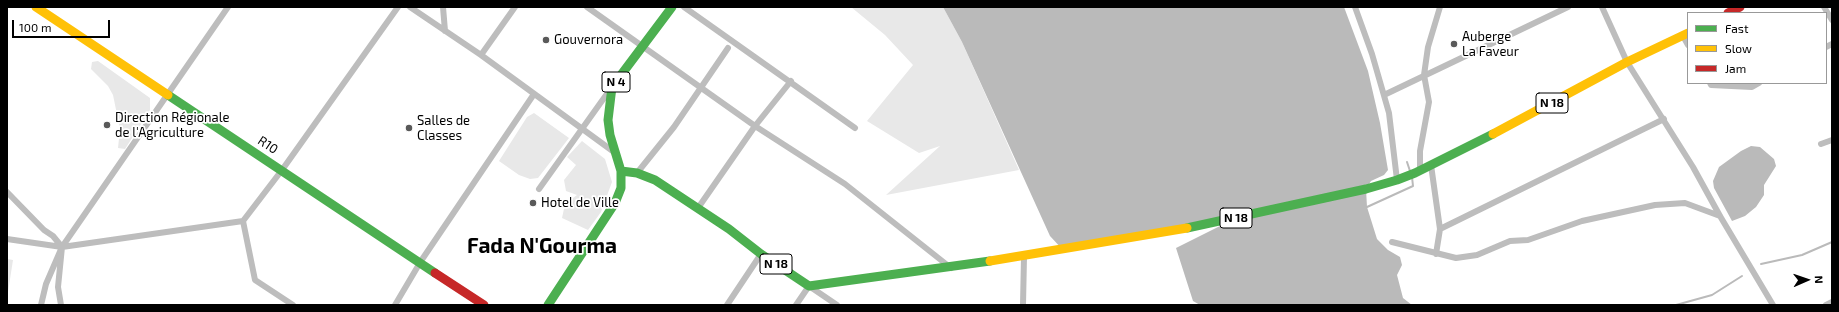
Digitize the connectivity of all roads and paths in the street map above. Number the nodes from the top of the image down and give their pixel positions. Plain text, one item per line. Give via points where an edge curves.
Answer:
1 (36, 7) edge
2 (228, 7) edge
3 (398, 7) edge
4 (410, 7) edge
5 (443, 7) edge
6 (515, 7) edge
7 (672, 7) edge
8 (684, 7) edge
9 (1355, 7) edge
10 (1440, 7) edge
11 (1568, 7) edge
12 (1602, 7) edge
13 (1740, 7) edge
14 (1824, 7) edge
15 (1829, 7) edge
16 (591, 8) edge
17 (1832, 8) edge
18 (1730, 12) edge
19 (1832, 20) edge
20 (445, 31) junction
21 (1685, 34) edge
22 (643, 46) junction
23 (728, 48) dead end
24 (481, 55) junction
25 (1628, 62) junction
26 (1424, 75) junction
27 (791, 81) junction
28 (1711, 84) edge
29 (1757, 84) edge
30 (612, 87) junction
31 (700, 88) junction
32 (534, 94) junction
33 (168, 95) junction
34 (1384, 95) junction
35 (1664, 119) junction
36 (755, 126) junction
37 (583, 128) junction
38 (855, 128) dead end
39 (1832, 140) edge
40 (1821, 144) dead end
41 (614, 152) junction
42 (1431, 165) junction
43 (282, 170) junction
44 (621, 171) junction
45 (637, 173) junction
46 (1414, 173) junction
47 (1397, 180) junction
48 (539, 189) dead end
49 (7, 192) edge
50 (698, 208) junction
51 (1720, 216) junction
52 (243, 221) junction
53 (1440, 229) junction
54 (7, 239) edge
55 (1392, 242) dead end
56 (62, 247) junction
57 (761, 254) junction
58 (1436, 254) junction
59 (1024, 257) junction
60 (421, 261) junction
61 (951, 268) junction
62 (809, 286) junction
63 (1832, 302) edge
64 (41, 305) edge
65 (61, 305) edge
66 (293, 305) edge
67 (395, 305) edge
68 (484, 305) edge
69 (548, 305) edge
70 (727, 305) edge
71 (796, 305) edge
72 (837, 305) edge
73 (1023, 305) edge
74 (1773, 305) edge
75 (1826, 305) edge

1 - 33 main road, R10
2 - 33 street
3 - 43 street
4 - 20 street
5 - 20 street
6 - 24 street
7 - 22 main road, N 4
8 - 27 street
9 - 34 street
10 - 26 street via 1428,47
11 - 26 street
12 - 25 street
13 - 18 main road
14 - 19 street
15 - 17 street
16 - 22 street
20 - 24 street
21 - 25 main road, N 18
22 - 30 main road, N 4
22 - 31 street
23 - 31 street
24 - 32 street
25 - 35 street
25 - 42 main road, N 18 via 1531,115
26 - 34 street
26 - 46 street via 1428,102
27 - 36 street
27 - 38 street
28 - 29 street via 1752,87
30 - 37 street
30 - 41 main road, N 4 via 608,120
31 - 36 street
31 - 45 street
32 - 37 street
32 - 60 street
33 - 43 main road, R10
33 - 56 street
34 - 47 street via 1389,113
35 - 51 street
35 - 53 street
36 - 50 street
36 - 61 street via 845,184
37 - 41 street
37 - 48 street
39 - 40 street
41 - 44 main road, N 4
42 - 46 main road, N 18
42 - 53 street
43 - 52 street
43 - 60 main road, R10
44 - 45 main road, N 18
44 - 69 main road, N 4 via 621,188 615,203
45 - 50 main road, N 18 via 655,180
46 - 47 main road, N 18
47 - 59 main road, N 18 via 1236,218
49 - 56 street
50 - 57 main road, N 18
51 - 58 street via 1685,203 1655,206 1582,221 1528,240 1510,241 1477,255 1456,258
51 - 74 street
52 - 56 street
52 - 66 street via 255,280
53 - 58 street
54 - 56 street
55 - 58 street
56 - 64 street via 46,284
56 - 65 street via 58,287
57 - 62 main road, N 18
57 - 70 street
59 - 61 main road, N 18
59 - 73 street
60 - 67 street
60 - 68 main road, R10
61 - 62 main road, N 18
62 - 71 street
62 - 72 street
63 - 75 street

